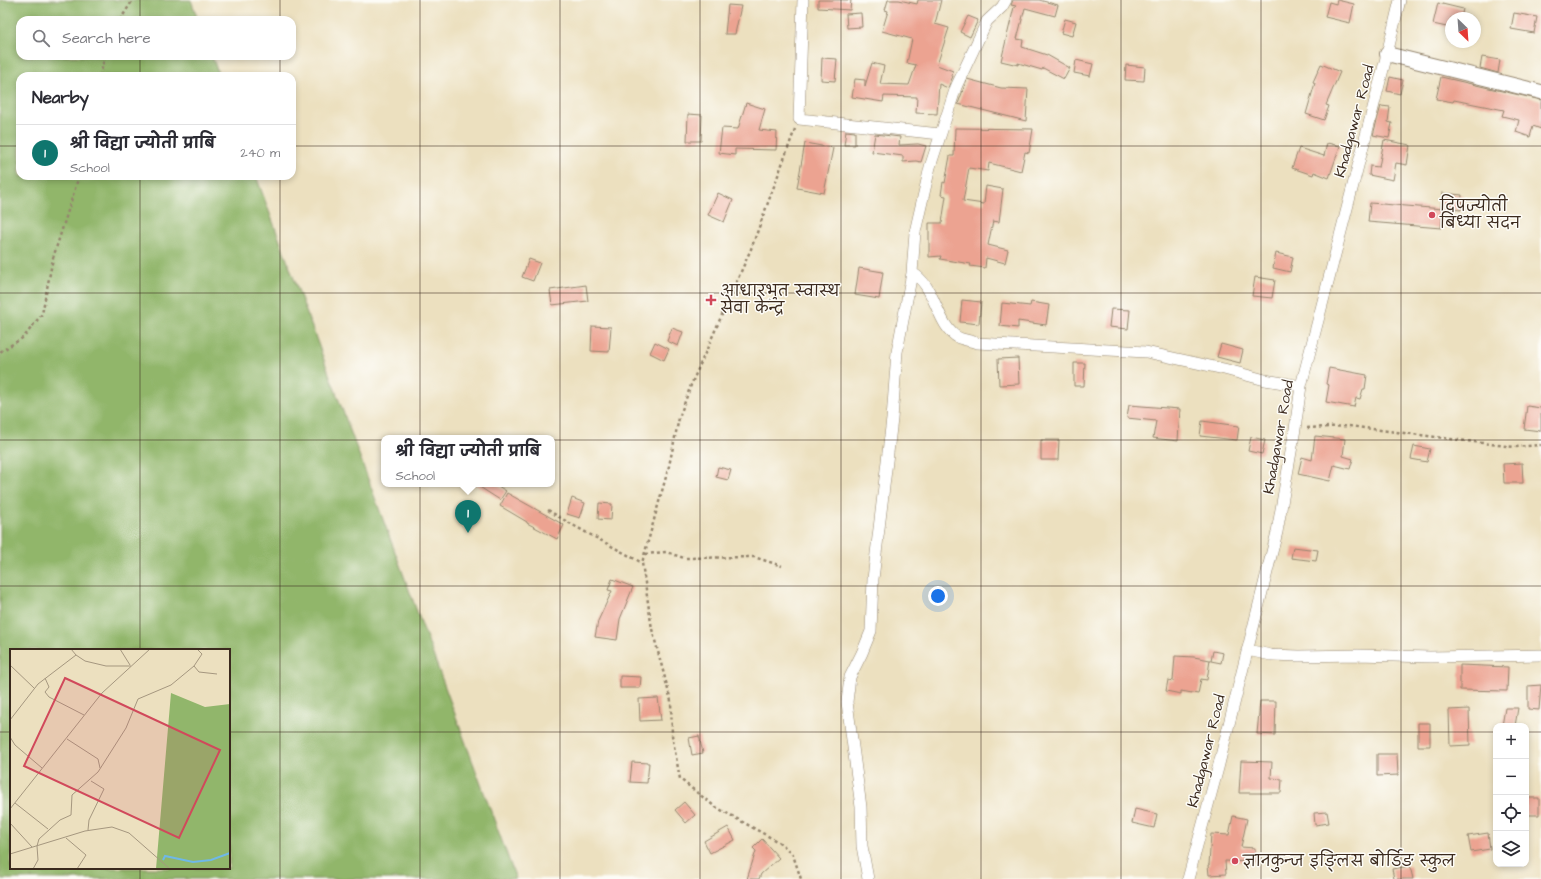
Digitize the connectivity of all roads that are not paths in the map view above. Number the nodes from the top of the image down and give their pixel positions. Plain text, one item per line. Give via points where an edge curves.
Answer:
1 (803, 0) edge
2 (1006, 0) edge
3 (1400, 0) edge
4 (1387, 54) junction
5 (1541, 92) edge
6 (940, 134) junction
7 (912, 273) junction
8 (1301, 386) junction
9 (1247, 650) junction
10 (1541, 655) edge
11 (868, 879) edge
12 (1188, 879) edge

1 - 6 street via 799,119
2 - 6 street via 988,21 973,49 956,87
3 - 4 street, Khadgawar Road
4 - 5 street
4 - 8 street, Khadgawar Road
6 - 7 street via 915,232
7 - 8 street via 918,276 928,290 949,330 959,338 978,343 1146,352
7 - 11 street via 897,352 892,419 873,579 871,631 850,677 847,702 861,807 862,846
8 - 9 street, Khadgawar Road via 1277,532
9 - 10 street via 1271,655 1299,656
9 - 12 street, Khadgawar Road

